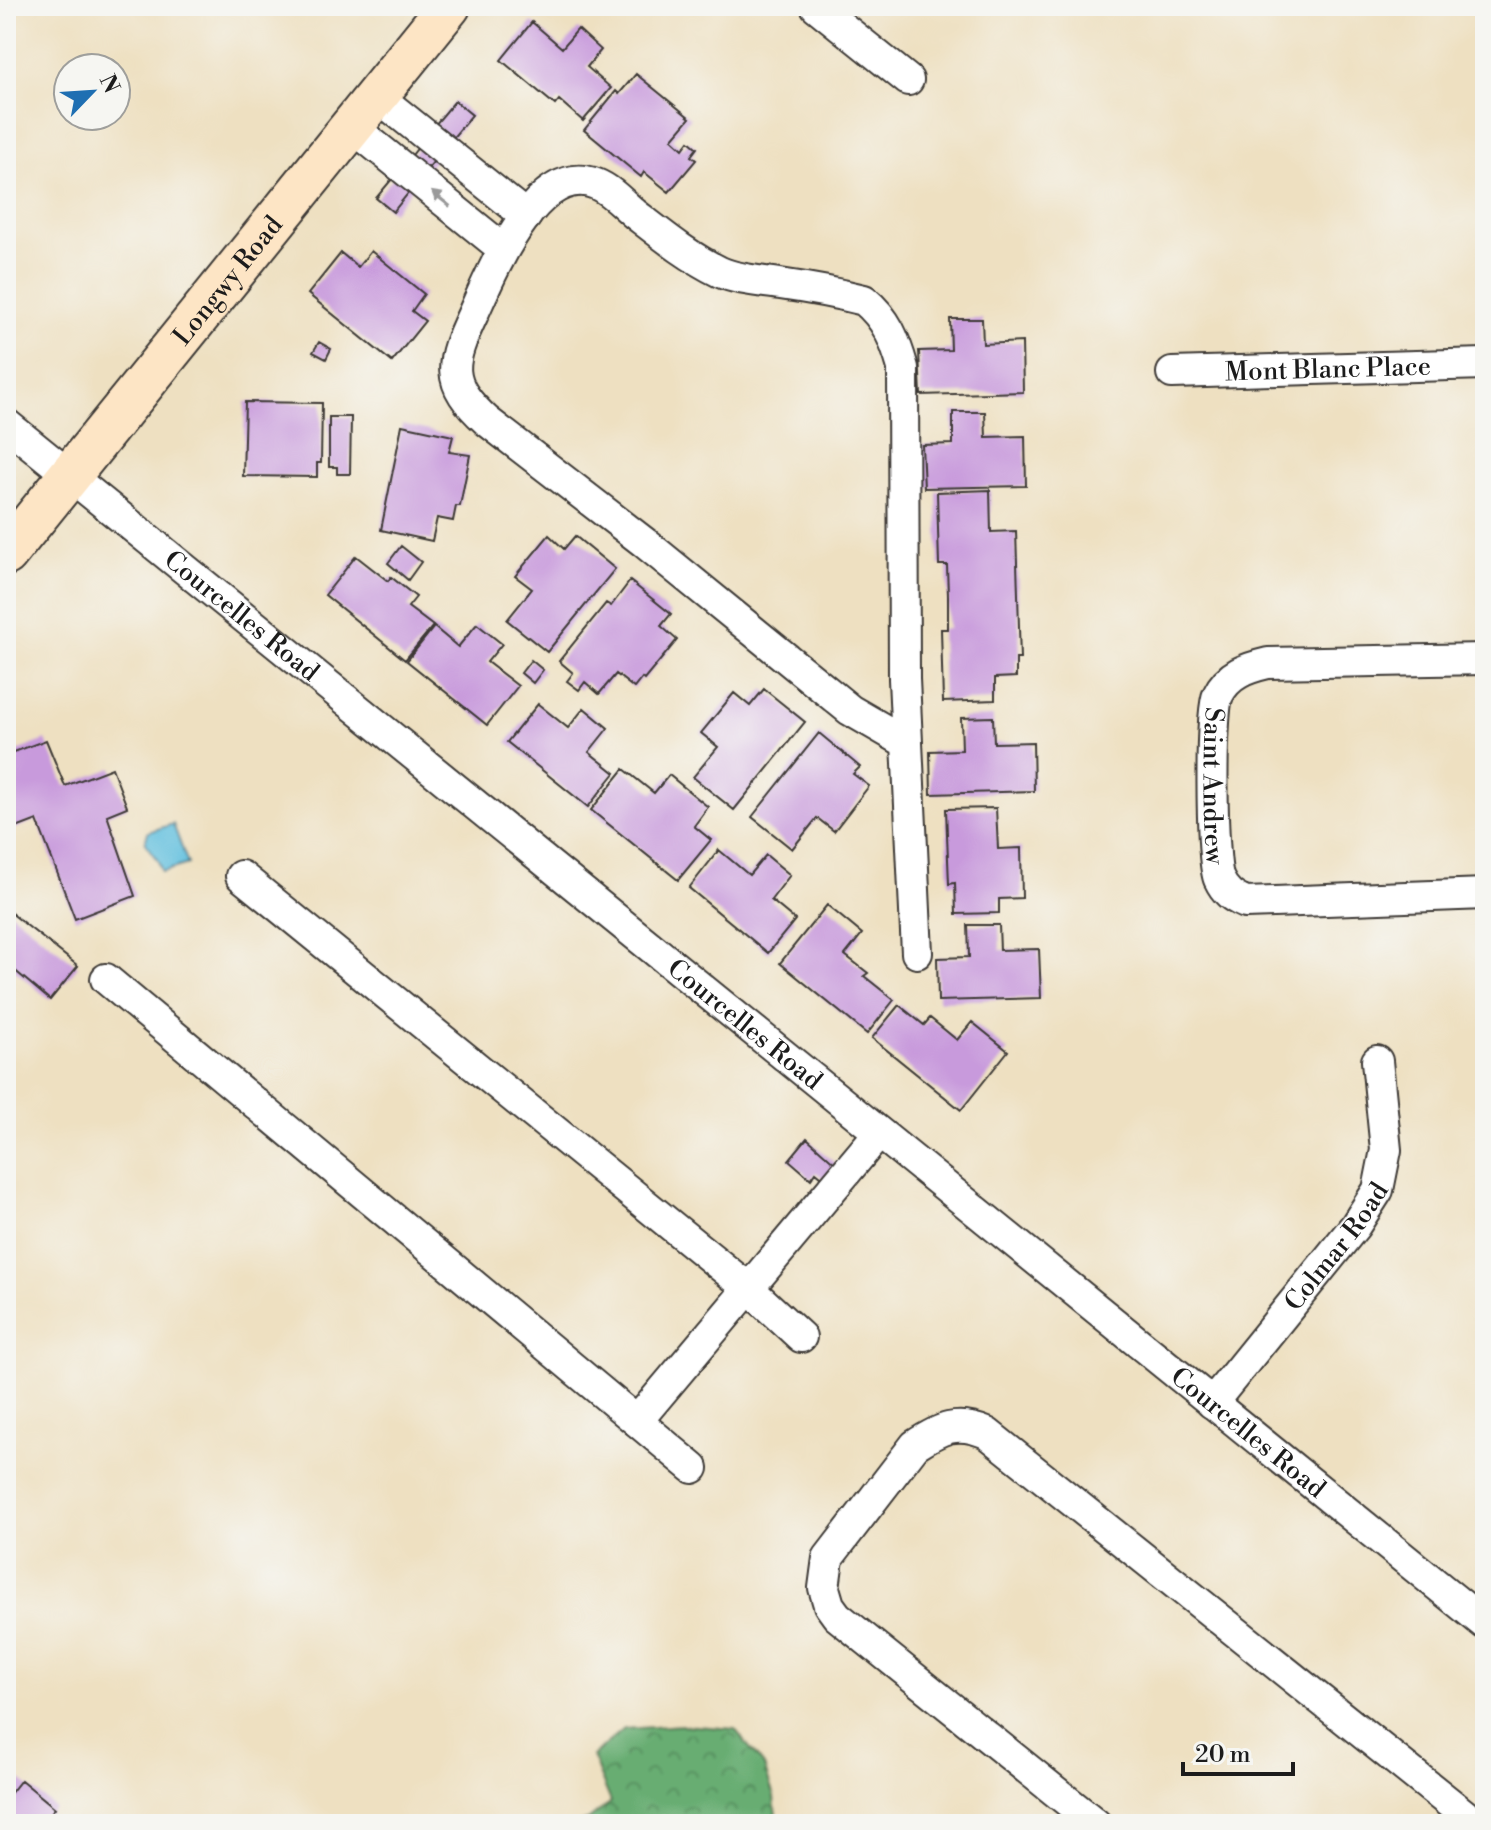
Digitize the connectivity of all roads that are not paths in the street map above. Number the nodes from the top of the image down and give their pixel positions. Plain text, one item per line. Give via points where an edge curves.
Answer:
1 (449, 6) edge
2 (816, 6) edge
3 (908, 80) dead end
4 (364, 111) junction
5 (526, 216) junction
6 (502, 248) junction
7 (1485, 364) edge
8 (1172, 373) dead end
9 (6, 424) edge
10 (71, 476) junction
11 (6, 554) edge
12 (1485, 659) edge
13 (907, 743) junction
14 (241, 876) dead end
15 (1485, 894) edge
16 (917, 953) dead end
17 (106, 979) dead end
18 (1377, 1061) dead end
19 (879, 1133) junction
20 (748, 1288) junction
21 (801, 1337) dead end
22 (1212, 1403) junction
23 (637, 1421) junction
24 (693, 1468) dead end
25 (1485, 1624) edge
26 (1096, 1824) edge
27 (1476, 1824) edge

1 - 4 street, Longwy Road
2 - 3 street
4 - 5 street
6 -> 4 street
4 - 10 street, Longwy Road
5 - 6 street
5 - 13 street via 555,188 586,182 607,191 679,248 722,273 843,294 878,311 896,342 903,368
6 - 13 street via 455,363 457,384 473,408 850,710
7 - 8 street, Mont Blanc Place
9 - 10 street, Courcelles Road
10 - 11 street, Longwy Road
10 - 19 street, Courcelles Road
12 - 15 street, Saint Andrew via 1268,663 1245,669 1217,696 1214,839 1218,877 1229,895 1245,903
13 - 16 street
14 - 20 street
17 - 23 street
18 - 22 street, Colmar Road via 1386,1150 1378,1190
19 - 20 street
19 - 22 street, Courcelles Road
20 - 21 street
20 - 23 street
22 - 25 street, Courcelles Road
23 - 24 street
26 - 27 street via 829,1605 824,1588 828,1558 915,1445 933,1433 970,1426 987,1433

